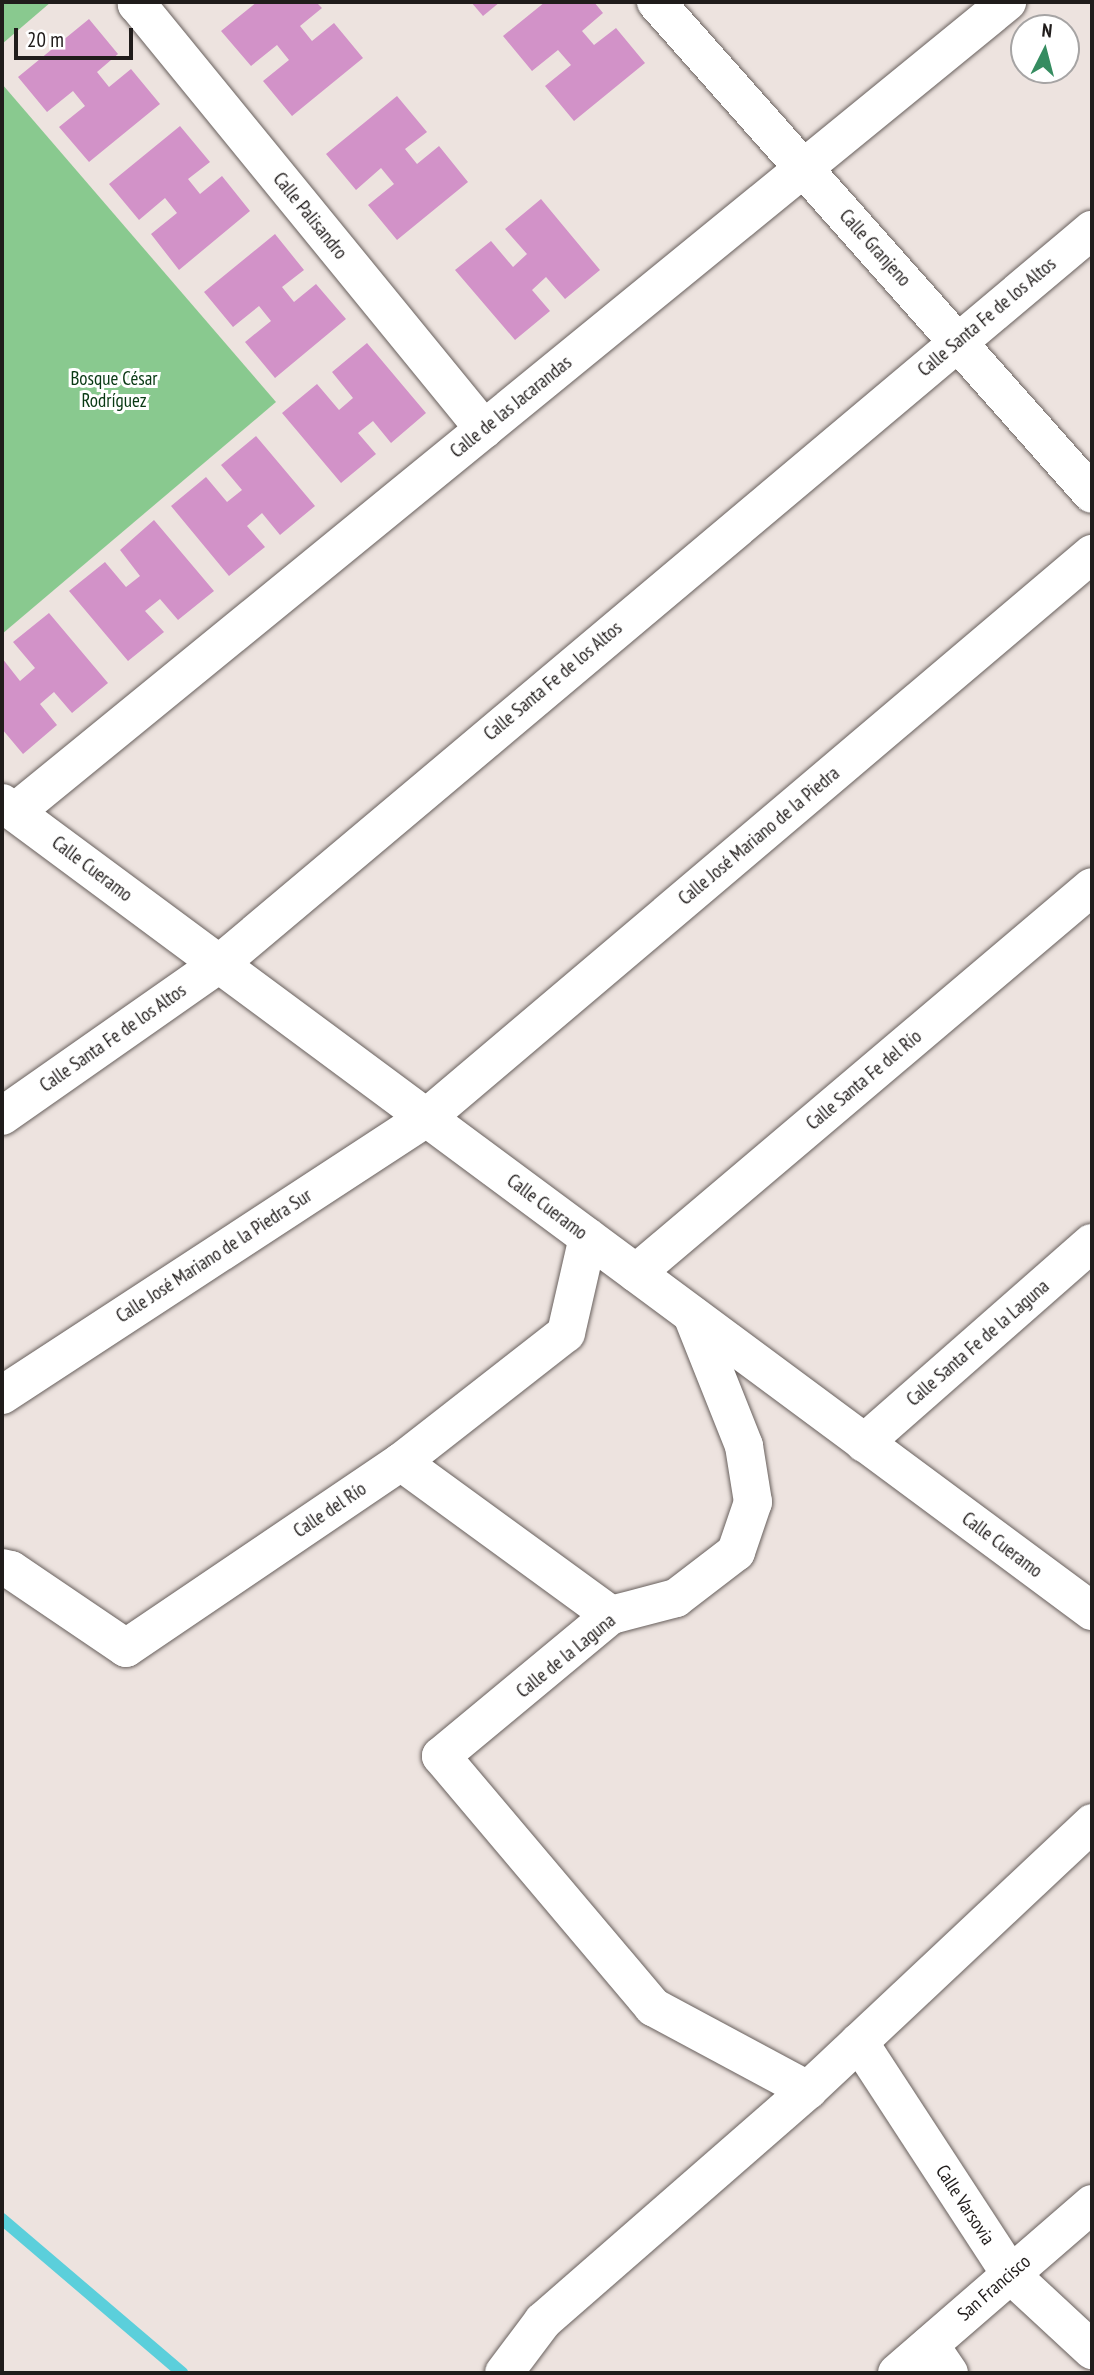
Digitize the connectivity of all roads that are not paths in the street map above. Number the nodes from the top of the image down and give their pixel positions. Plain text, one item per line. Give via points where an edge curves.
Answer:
1 (656, 2) edge
2 (1007, 2) edge
3 (138, 3) edge
4 (803, 167) junction
5 (1092, 230) edge
6 (957, 341) junction
7 (484, 429) junction
8 (1092, 494) edge
9 (1092, 554) edge
10 (8, 808) edge
11 (1092, 887) edge
12 (219, 964) junction
13 (2, 1116) edge
14 (426, 1118) junction
15 (587, 1237) junction
16 (1092, 1243) edge
17 (636, 1273) junction
18 (692, 1315) junction
19 (2, 1395) edge
20 (864, 1443) junction
21 (401, 1462) junction
22 (2, 1568) edge
23 (1084, 1593) edge
24 (611, 1615) junction
25 (1092, 1823) edge
26 (859, 2042) junction
27 (808, 2090) junction
28 (1092, 2204) edge
29 (1010, 2274) junction
30 (1092, 2350) edge
31 (939, 2359) edge
32 (504, 2373) edge
33 (897, 2373) edge

1 - 4 street, Calle Granjeno
2 - 4 street, Calle de las Jacarandas
3 - 7 street, Calle Palisandro
4 - 6 street, Calle Granjeno
4 - 7 street, Calle de las Jacarandas
5 - 6 street, Calle Santa Fe de los Altos
6 - 8 street, Calle Granjeno
6 - 12 street, Calle Santa Fe de los Altos
7 - 10 street, Calle de las Jacarandas
9 - 14 street, Calle José Mariano de la Piedra
10 - 12 street, Calle Cueramo
11 - 17 street, Calle Santa Fe del Río
12 - 13 street, Calle Santa Fe de los Altos
12 - 14 street, Calle Cueramo
14 - 15 street, Calle Cueramo
14 - 19 street, Calle José Mariano de la Piedra Sur
15 - 17 street, Calle Cueramo
15 - 21 street, Calle del Río via 566,1333
16 - 20 street, Calle Santa Fe de la Laguna
17 - 18 street, Calle Cueramo
18 - 20 street, Calle Cueramo
18 - 24 street, Calle de la Laguna via 744,1446 753,1502 736,1552 676,1598
20 - 23 street, Calle Cueramo
21 - 22 street, Calle del Río via 126,1647
21 - 24 street
24 - 27 street, Calle de la Laguna via 441,1756 653,2007
25 - 26 street
26 - 27 street
26 - 29 street, Calle Varsovia
27 - 32 street via 543,2321
28 - 29 street, San Francisco
29 - 30 street, Calle Varsovia
29 - 31 street, San Francisco
31 - 33 street, San Francisco

